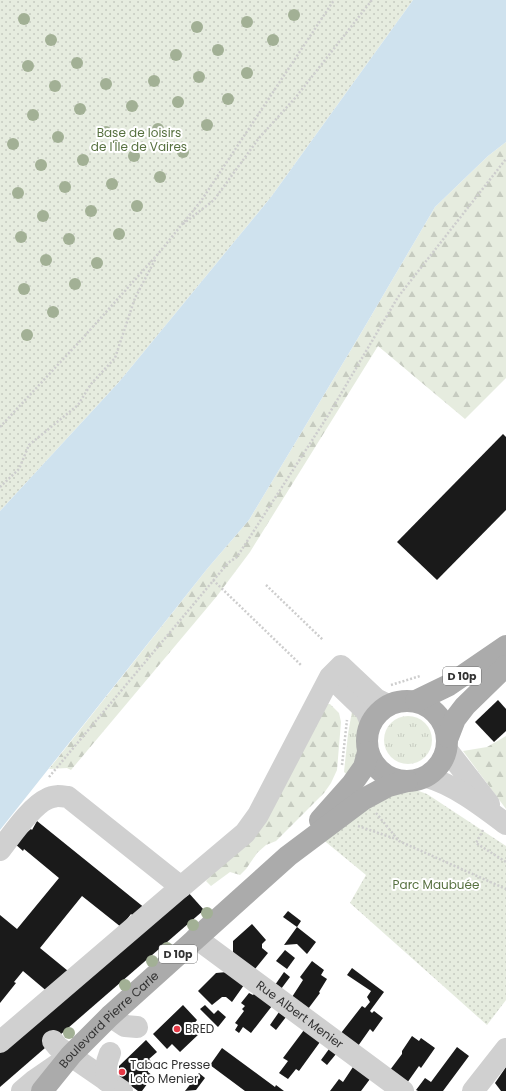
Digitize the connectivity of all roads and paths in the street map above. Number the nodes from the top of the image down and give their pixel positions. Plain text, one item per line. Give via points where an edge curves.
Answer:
1 (334, 0) edge
2 (372, 0) edge
3 (506, 159) edge
4 (180, 227) junction
5 (158, 254) junction
6 (0, 427) edge
7 (0, 487) edge
8 (213, 580) junction
9 (266, 585) dead end
10 (323, 640) dead end
11 (506, 646) edge
12 (302, 666) dead end
13 (506, 666) edge
14 (330, 677) junction
15 (416, 701) junction
16 (388, 705) junction
17 (371, 723) junction
18 (447, 744) junction
19 (368, 752) junction
20 (417, 779) junction
21 (45, 782) dead end
22 (364, 799) junction
23 (337, 819) junction
24 (505, 823) edge
25 (399, 840) junction
26 (0, 850) edge
27 (288, 856) junction
28 (181, 887) junction
29 (506, 889) edge
30 (196, 938) junction
31 (110, 1016) junction
32 (137, 1027) dead end
33 (52, 1041) dead end
34 (0, 1042) edge
35 (505, 1050) edge
36 (110, 1053) dead end
37 (71, 1055) junction
38 (114, 1086) edge
39 (22, 1091) edge
40 (42, 1091) edge
41 (403, 1091) edge
42 (473, 1091) edge

1 - 4 path
2 - 4 path via 296,97 259,138 214,200
3 - 8 path via 398,297 329,414 237,557
4 - 5 path
5 - 6 path
5 - 7 path via 135,298 115,358 91,384 78,404 30,446 19,469
8 - 12 path
8 - 21 path
9 - 10 path
11 - 15 main road, D 10p via 449,685
13 - 18 main road, D 10p via 458,714
14 - 16 street via 341,666 376,699
14 - 17 street via 366,711
14 - 28 street via 258,815 245,833
15 - 16 main road via 406,700
15 - 18 main road via 438,714 445,725
16 - 17 main road
17 - 19 main road via 368,732
18 - 20 main road via 443,760 436,770
18 - 24 street
19 - 20 main road via 374,764 394,780
19 - 27 main road, Boulevard Pierre Carle / D 10p via 364,767 352,784
20 - 22 main road, Boulevard Pierre Carle / D 10p via 388,786
20 - 24 street via 440,781 451,786
22 - 23 main road, Boulevard Pierre Carle / D 10p
22 - 25 path
23 - 25 path
23 - 27 main road, Boulevard Pierre Carle / D 10p
25 - 29 path
26 - 28 street via 34,808 46,799 58,795 68,796
27 - 30 main road, Boulevard Pierre Carle / D 10p
28 - 34 street
30 - 31 main road, Boulevard Pierre Carle / D 10p
30 - 41 street, Rue Albert Menier
31 - 32 street via 125,1026
31 - 37 main road, Boulevard Pierre Carle / D 10p
33 - 37 street
35 - 42 street
36 - 38 street via 106,1072
37 - 38 street
37 - 39 street
37 - 40 main road, Boulevard Pierre Carle / D 10p

